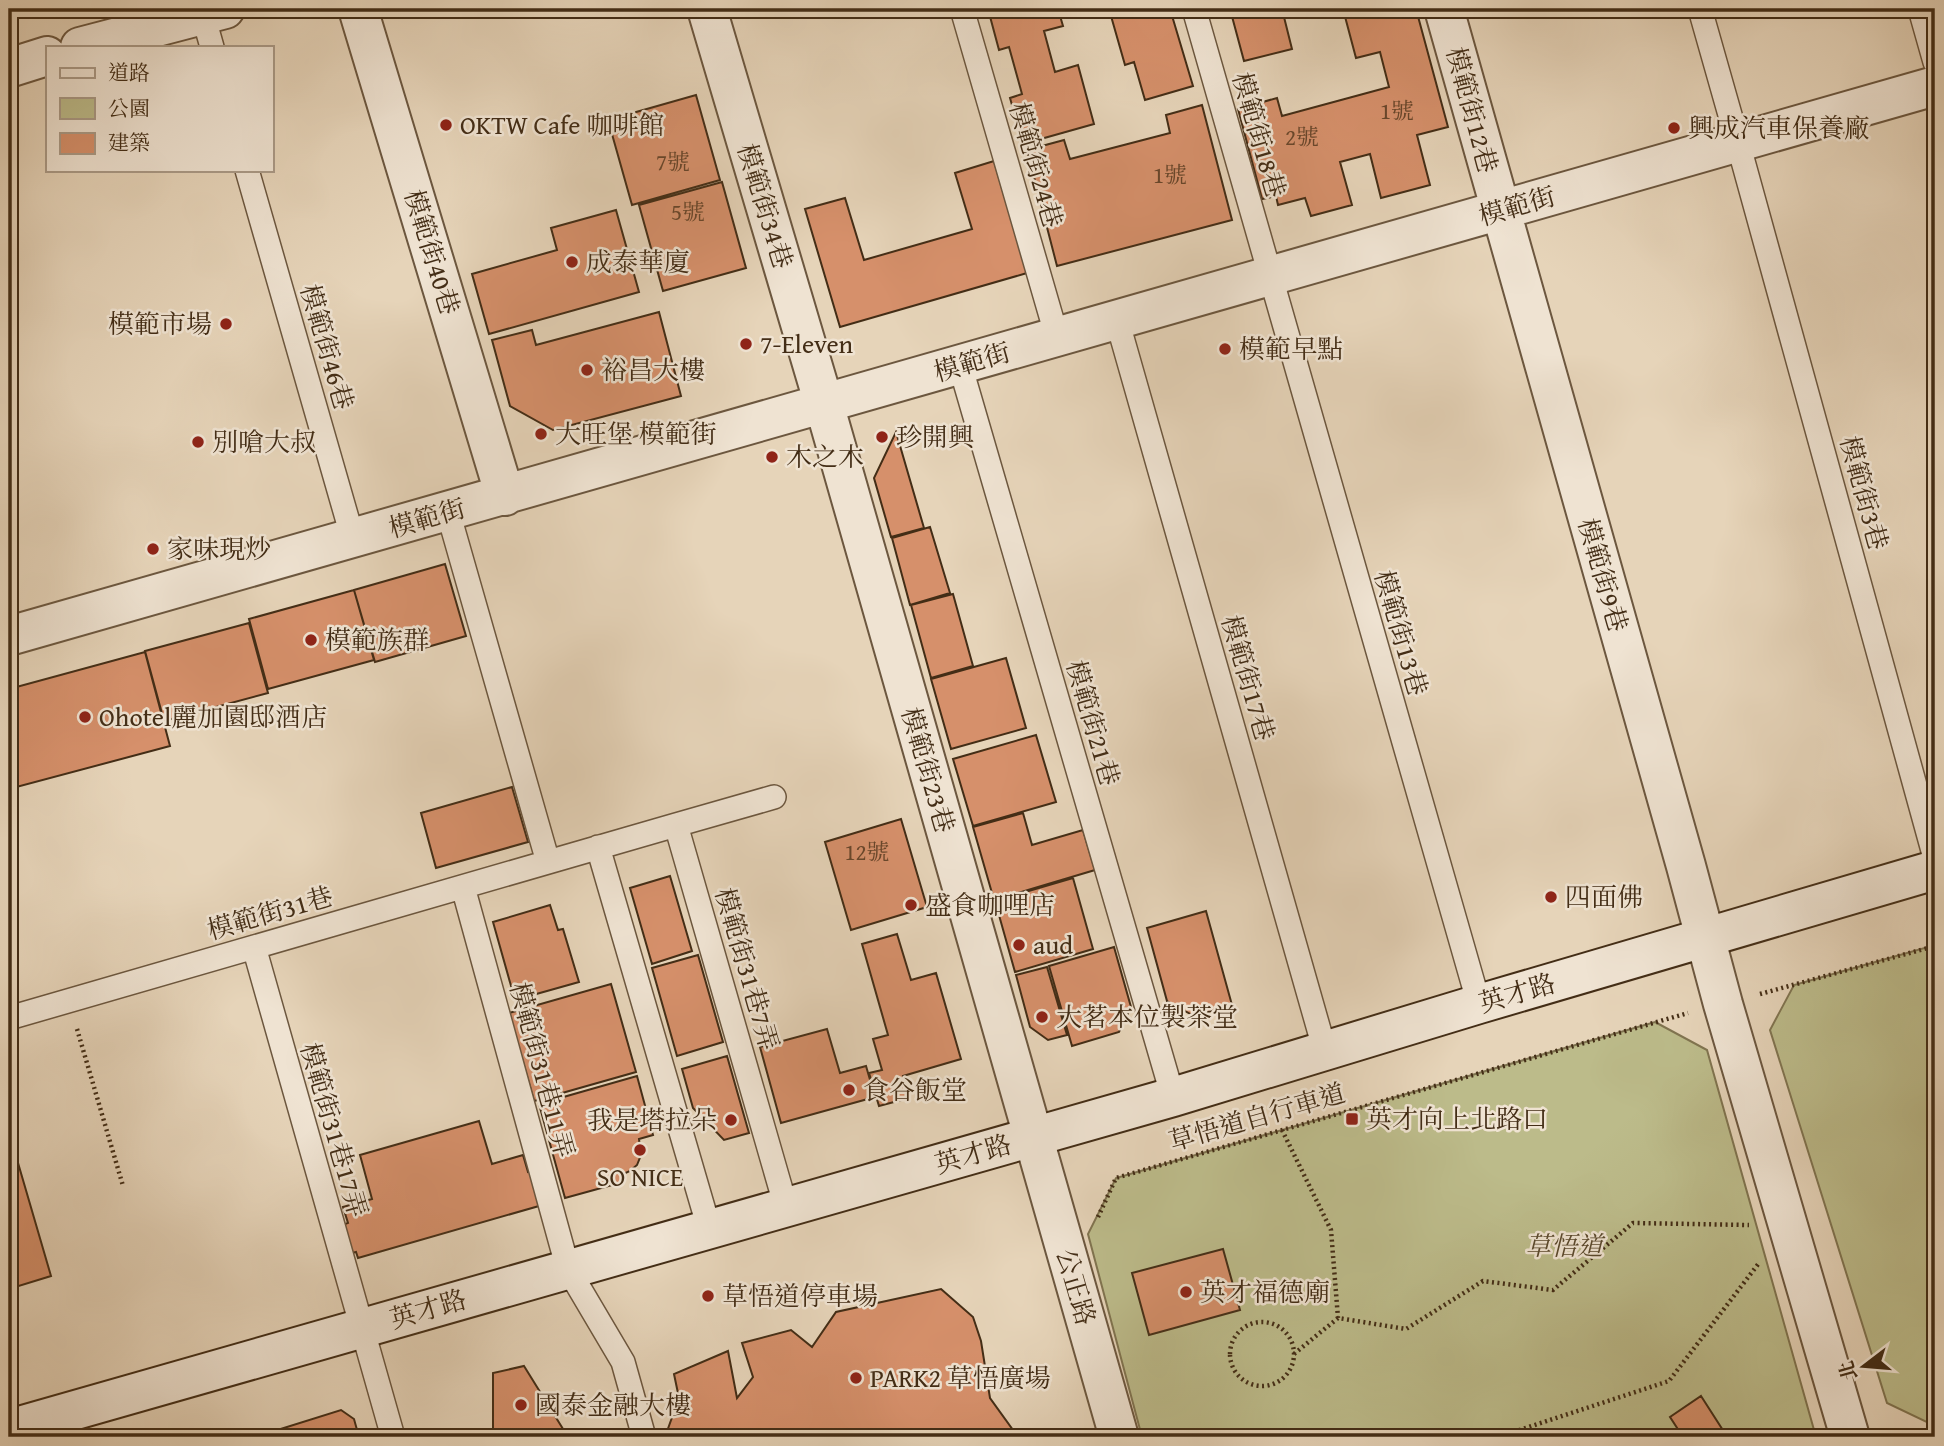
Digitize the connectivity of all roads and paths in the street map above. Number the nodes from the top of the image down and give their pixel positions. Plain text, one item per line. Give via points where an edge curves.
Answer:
1 (358, 9) edge
2 (707, 9) edge
3 (961, 9) edge
4 (1194, 9) edge
5 (1444, 9) edge
6 (1700, 9) edge
7 (1920, 9) edge
8 (213, 24) edge
9 (86, 46) edge
10 (46, 56) edge
11 (1935, 62) edge
12 (9, 68) edge
13 (1935, 86) edge
14 (1738, 143) junction
15 (248, 172) edge
16 (1500, 211) junction
17 (1270, 277) junction
18 (1117, 320) junction
19 (1057, 337) junction
20 (960, 365) junction
21 (824, 404) junction
22 (505, 496) junction
23 (449, 512) junction
24 (353, 539) junction
25 (9, 636) edge
26 (774, 797) dead end
27 (676, 825) junction
28 (597, 847) junction
29 (1935, 858) edge
30 (548, 862) junction
31 (1935, 870) edge
32 (463, 887) junction
33 (1705, 939) junction
34 (1935, 946) edge
35 (254, 947) junction
36 (1778, 989) dead end
37 (69, 1000) junction
38 (1479, 1004) junction
39 (9, 1018) edge
40 (1670, 1018) dead end
41 (1325, 1051) junction
42 (1173, 1097) junction
43 (1282, 1130) junction
44 (1033, 1136) junction
45 (123, 1186) dead end
46 (786, 1207) junction
47 (1788, 1226) junction
48 (709, 1228) junction
49 (1101, 1228) dead end
50 (568, 1269) junction
51 (1338, 1318) junction
52 (361, 1328) junction
53 (1294, 1354) junction
54 (9, 1429) edge
55 (393, 1437) edge
56 (644, 1437) edge
57 (1119, 1437) edge
58 (1498, 1437) edge
59 (1850, 1437) edge

1 - 22 street, 模範街40巷
2 - 21 street, 模範街34巷
3 - 19 lane, 模範街24巷
4 - 17 lane, 模範街18巷
5 - 16 street, 模範街12巷
6 - 14 lane, 模範街3巷
7 - 11 lane
8 - 9 street
10 - 12 street
13 - 14 street, 模範街
14 - 16 street, 模範街
14 - 29 lane, 模範街3巷
15 - 24 lane, 模範街46巷
16 - 17 street, 模範街
16 - 33 street, 模範街9巷
17 - 18 street, 模範街
17 - 38 lane, 模範街13巷
18 - 19 street, 模範街
18 - 41 lane, 模範街17巷
19 - 20 street, 模範街
20 - 21 street, 模範街
20 - 42 lane, 模範街21巷
21 - 22 street, 模範街
21 - 44 street, 模範街23巷
22 - 23 street, 模範街
23 - 24 street, 模範街
23 - 30 lane
24 - 25 street, 模範街
26 - 27 lane
27 - 28 lane
27 - 46 lane, 模範街31巷7弄
28 - 30 lane, 模範街31巷
28 - 48 lane
30 - 32 lane, 模範街31巷
31 - 33 street, 英才路
32 - 35 lane, 模範街31巷
32 - 50 lane, 模範街31巷11弄
33 - 38 street, 英才路
33 - 47 street, 模範街9巷
34 - 36 path
35 - 37 lane, 模範街31巷
35 - 52 lane, 模範街31巷17弄
37 - 39 lane, 模範街31巷
37 - 45 path
38 - 41 street, 英才路
40 - 43 path, 草悟道自行車道
41 - 42 street, 英才路
42 - 44 street, 英才路
43 - 49 path, 草悟道自行車道 via 1115,1178 1097,1215
43 - 51 path via 1331,1230
44 - 46 street, 英才路
44 - 57 street, 公正路
46 - 48 street, 英才路
47 - 51 path via 1633,1223 1553,1290 1483,1281 1406,1329
47 - 58 path via 1669,1381
47 - 59 street, 模範街9巷
48 - 50 street, 英才路
50 - 52 street, 英才路
50 - 56 lane, 模範街31巷11弄 via 623,1362
51 - 53 path
52 - 54 street, 英才路
52 - 55 lane, 模範街31巷17弄
53 - 53 path via 1287,1374 1278,1382 1257,1386 1238,1377 1230,1348 1233,1338 1248,1324 1269,1322 1287,1334

